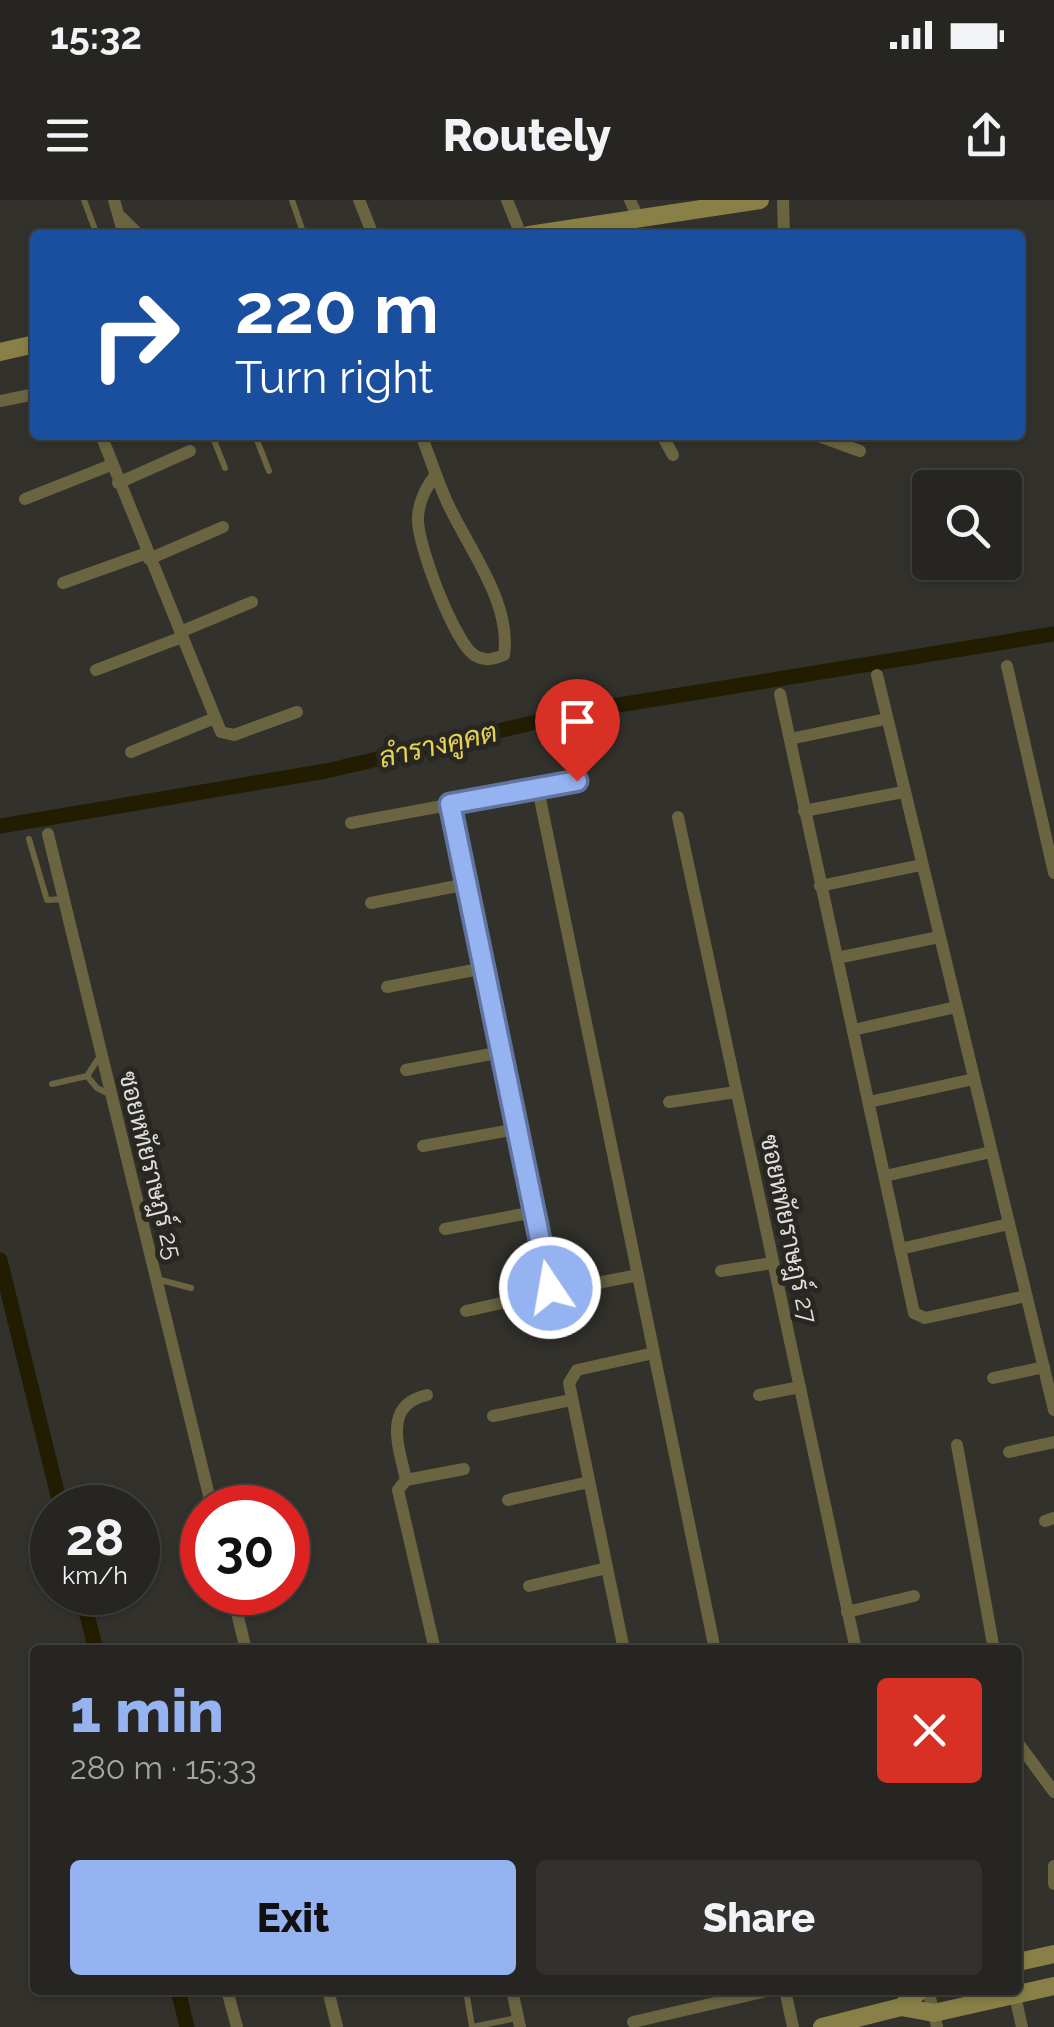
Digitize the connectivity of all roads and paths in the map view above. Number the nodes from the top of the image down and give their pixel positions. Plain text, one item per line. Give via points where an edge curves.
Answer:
1 (84, 200) edge
2 (114, 200) edge
3 (292, 200) edge
4 (359, 200) edge
5 (507, 200) edge
6 (630, 200) edge
7 (760, 200) edge
8 (782, 200) edge
9 (121, 217) junction
10 (638, 218) junction
11 (96, 230) edge
12 (123, 230) edge
13 (134, 230) edge
14 (302, 230) edge
15 (370, 230) edge
16 (522, 230) edge
17 (585, 230) edge
18 (784, 230) edge
19 (30, 345) edge
20 (0, 351) edge
21 (30, 395) edge
22 (0, 401) edge
23 (103, 440) edge
24 (214, 440) edge
25 (257, 440) edge
26 (423, 440) edge
27 (665, 440) edge
28 (830, 440) edge
29 (190, 451) dead end
30 (860, 451) dead end
31 (673, 456) dead end
32 (111, 465) junction
33 (225, 468) dead end
34 (268, 471) dead end
35 (436, 474) junction
36 (118, 483) junction
37 (25, 499) dead end
38 (223, 527) dead end
39 (148, 556) junction
40 (64, 584) dead end
41 (252, 602) dead end
42 (181, 635) junction
43 (1007, 666) dead end
44 (96, 670) dead end
45 (877, 675) dead end
46 (780, 694) dead end
47 (296, 712) dead end
48 (215, 718) junction
49 (886, 719) junction
50 (790, 739) junction
51 (131, 752) dead end
52 (577, 781) dead end
53 (538, 789) junction
54 (903, 792) junction
55 (450, 804) junction
56 (804, 812) junction
57 (678, 817) dead end
58 (350, 823) dead end
59 (48, 834) dead end
60 (29, 839) dead end
61 (921, 865) junction
62 (1054, 873) edge
63 (467, 884) junction
64 (820, 886) junction
65 (64, 899) junction
66 (371, 903) dead end
67 (940, 937) junction
68 (836, 958) junction
69 (484, 968) junction
70 (387, 987) dead end
71 (956, 1007) junction
72 (853, 1030) junction
73 (502, 1052) junction
74 (101, 1055) junction
75 (406, 1070) dead end
76 (88, 1076) junction
77 (974, 1079) junction
78 (52, 1084) dead end
79 (736, 1092) junction
80 (111, 1095) junction
81 (669, 1102) dead end
82 (869, 1102) junction
83 (518, 1129) junction
84 (424, 1146) dead end
85 (991, 1152) junction
86 (885, 1176) junction
87 (534, 1212) junction
88 (1009, 1224) junction
89 (445, 1229) dead end
90 (900, 1249) junction
91 (773, 1263) junction
92 (721, 1271) dead end
93 (638, 1275) junction
94 (155, 1279) junction
95 (191, 1288) dead end
96 (551, 1292) junction
97 (1026, 1296) junction
98 (466, 1310) dead end
99 (654, 1353) junction
100 (1044, 1367) junction
101 (993, 1378) dead end
102 (800, 1387) junction
103 (427, 1395) dead end
104 (759, 1395) dead end
105 (571, 1400) junction
106 (1054, 1410) edge
107 (493, 1416) dead end
108 (1054, 1442) edge
109 (957, 1445) dead end
110 (1009, 1452) dead end
111 (464, 1469) dead end
112 (406, 1480) junction
113 (589, 1482) junction
114 (206, 1485) edge
115 (508, 1500) dead end
116 (606, 1568) junction
117 (528, 1586) dead end
118 (914, 1596) dead end
119 (847, 1612) junction
120 (238, 1615) edge
121 (245, 1645) edge
122 (433, 1645) edge
123 (623, 1645) edge
124 (714, 1645) edge
125 (855, 1645) edge
126 (993, 1645) edge
127 (1022, 1748) edge
128 (1054, 1792) edge
129 (1054, 1866) edge
130 (1054, 1884) edge
131 (1054, 1954) edge
132 (1022, 1961) edge
133 (1054, 1986) edge
134 (1022, 1994) edge
135 (228, 1995) edge
136 (329, 1995) edge
137 (467, 1995) edge
138 (513, 1995) edge
139 (749, 1995) edge
140 (786, 1995) edge
141 (918, 1995) edge
142 (927, 1995) edge
143 (1019, 1995) edge
144 (1015, 1996) junction
145 (902, 2007) junction
146 (936, 2020) edge
147 (519, 2022) edge
148 (633, 2022) dead end
149 (237, 2027) edge
150 (337, 2027) edge
151 (793, 2027) edge
152 (822, 2027) edge
153 (1022, 2027) edge

1 - 11 lane
2 - 9 street
3 - 14 lane
4 - 15 street
5 - 16 street
6 - 10 street
7 - 10 main road
8 - 18 street
9 - 12 street
9 - 13 street
10 - 17 main road
19 - 20 main road
21 - 22 street
23 - 32 street
24 - 33 lane
25 - 34 lane
26 - 35 street
27 - 31 street
28 - 30 street
29 - 36 street
32 - 36 street
32 - 37 street
35 - 35 street via 422,495 417,522 424,550 464,642 475,656 490,660 504,655 507,635
36 - 39 street
38 - 39 street
39 - 40 street
39 - 42 street
41 - 42 street
42 - 44 street
42 - 48 street
43 - 62 street
45 - 49 street
46 - 50 street
47 - 48 street via 234,735 221,732
48 - 51 street
49 - 50 street
49 - 54 street
50 - 56 street
52 - 53 street
53 - 55 street
53 - 93 street
54 - 56 street
54 - 61 street
55 - 58 street
55 - 63 street
56 - 64 street
57 - 79 street, ซอยหทัยราษฎร์ 27
59 - 65 street, ซอยหทัยราษฎร์ 25
60 - 65 lane via 47,900
61 - 64 street
61 - 67 street
63 - 66 street
63 - 69 street
64 - 68 street
65 - 74 street, ซอยหทัยราษฎร์ 25
67 - 68 street
67 - 71 street
68 - 72 street
69 - 70 street
69 - 73 street
71 - 72 street
71 - 77 street
72 - 82 street
73 - 75 street
73 - 83 street
74 - 76 lane
74 - 80 street, ซอยหทัยราษฎร์ 25
76 - 78 lane
76 - 80 lane
77 - 82 street
77 - 85 street
79 - 81 street
79 - 91 street, ซอยหทัยราษฎร์ 27
80 - 94 street, ซอยหทัยราษฎร์ 25
82 - 86 street
83 - 84 street
83 - 87 street
85 - 86 street
85 - 88 street
86 - 90 street
87 - 89 street
87 - 96 street
88 - 90 street
88 - 97 street
90 - 97 street via 920,1318
91 - 92 street
91 - 102 street, ซอยหทัยราษฎร์ 27
93 - 96 street
93 - 99 street
94 - 95 lane
94 - 114 street, ซอยหทัยราษฎร์ 25
96 - 98 street
97 - 100 street
99 - 105 street via 577,1370 570,1378
99 - 124 street
100 - 101 street
100 - 106 street
102 - 104 street
102 - 119 street, ซอยหทัยราษฎร์ 27
103 - 112 street via 400,1410 395,1424
105 - 107 street
105 - 113 street
108 - 110 street
109 - 126 street
111 - 112 street
112 - 122 street via 398,1490
113 - 115 street
113 - 116 street
116 - 117 street
116 - 123 street
118 - 119 street
119 - 125 street, ซอยหทัยราษฎร์ 27
120 - 121 street
127 - 128 street
129 - 130 street
131 - 132 main road
133 - 134 main road
135 - 149 street
136 - 150 street
137 - 147 lane via 472,2027
138 - 147 street
139 - 148 street
140 - 151 street
141 - 145 main road
142 - 146 street
143 - 144 main road
144 - 146 main road
144 - 153 street
145 - 146 main road
145 - 152 main road

